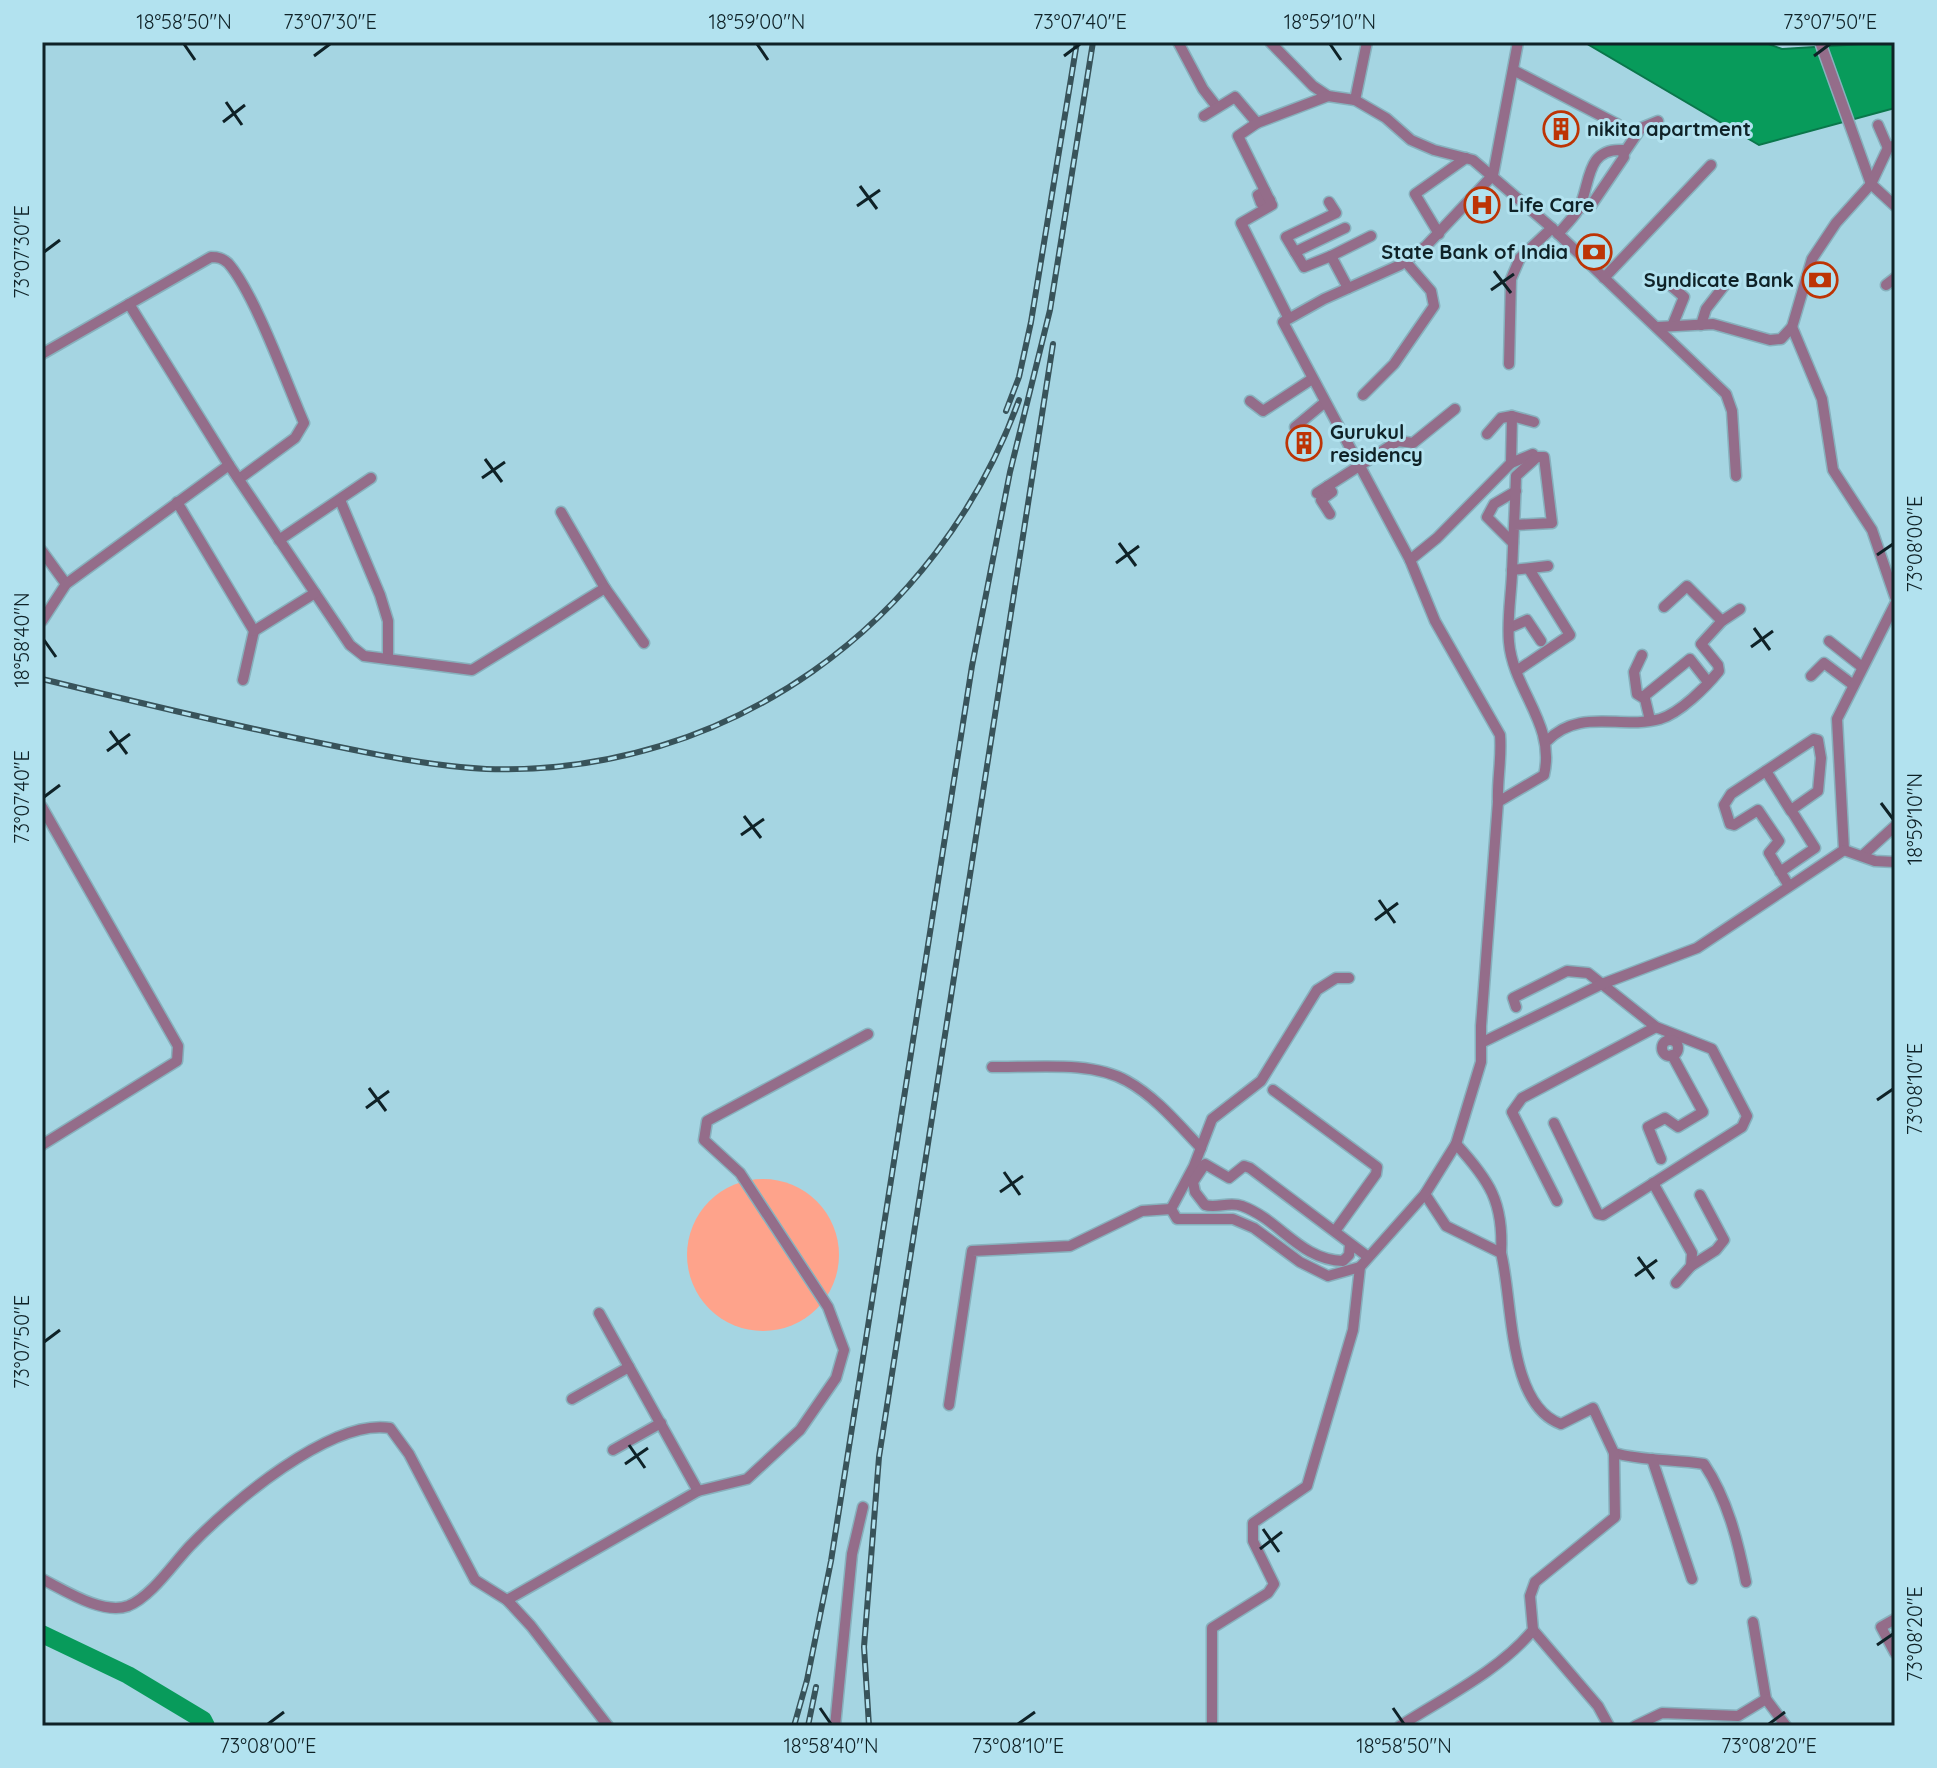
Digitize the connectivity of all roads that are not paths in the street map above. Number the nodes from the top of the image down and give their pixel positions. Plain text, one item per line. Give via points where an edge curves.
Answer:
1 (1178, 42) edge
2 (1270, 42) edge
3 (1367, 42) edge
4 (1518, 42) edge
5 (1820, 42) edge
6 (1515, 71) junction
7 (1328, 96) junction
8 (1355, 100) junction
9 (1217, 107) junction
10 (1204, 116) dead end
11 (1658, 121) dead end
12 (1257, 123) junction
13 (1617, 124) dead end
14 (1878, 125) dead end
15 (1891, 146) edge
16 (1624, 153) junction
17 (1466, 158) junction
18 (1711, 165) dead end
19 (1493, 175) junction
20 (1871, 184) junction
21 (1329, 202) dead end
22 (1895, 206) edge
23 (1580, 208) junction
24 (1336, 213) junction
25 (1345, 228) junction
26 (1555, 231) junction
27 (1439, 234) junction
28 (1371, 236) dead end
29 (1355, 244) junction
30 (1295, 252) junction
31 (1331, 256) junction
32 (1405, 261) junction
33 (1604, 278) junction
34 (1727, 282) dead end
35 (1670, 285) dead end
36 (1348, 288) junction
37 (129, 304) junction
38 (1288, 317) junction
39 (1673, 324) junction
40 (1701, 325) junction
41 (1658, 327) junction
42 (1792, 327) junction
43 (42, 354) edge
44 (1509, 364) dead end
45 (1312, 379) junction
46 (1363, 395) dead end
47 (1250, 401) dead end
48 (1324, 403) junction
49 (1455, 409) dead end
50 (1512, 416) junction
51 (1534, 422) dead end
52 (1295, 427) dead end
53 (1487, 434) dead end
54 (1533, 454) dead end
55 (1511, 463) junction
56 (229, 465) junction
57 (1358, 467) junction
58 (1736, 476) dead end
59 (371, 478) dead end
60 (239, 479) junction
61 (1516, 491) junction
62 (340, 500) junction
63 (177, 502) junction
64 (561, 512) dead end
65 (1330, 514) dead end
66 (1514, 525) junction
67 (279, 540) junction
68 (1513, 543) junction
69 (42, 551) edge
70 (1410, 560) junction
71 (1548, 566) dead end
72 (1529, 569) junction
73 (1512, 570) junction
74 (66, 584) junction
75 (605, 588) junction
76 (315, 593) junction
77 (1895, 597) edge
78 (1895, 604) edge
79 (1664, 607) dead end
80 (1740, 609) dead end
81 (42, 621) edge
82 (1722, 621) junction
83 (1509, 628) junction
84 (254, 631) junction
85 (1541, 641) dead end
86 (1829, 641) dead end
87 (644, 643) dead end
88 (1642, 655) dead end
89 (388, 659) junction
90 (1858, 664) junction
91 (1518, 670) junction
92 (1811, 676) dead end
93 (243, 680) dead end
94 (1848, 681) junction
95 (1708, 682) junction
96 (1643, 697) junction
97 (1650, 720) junction
98 (1547, 741) junction
99 (1766, 771) junction
100 (1498, 802) junction
101 (42, 807) edge
102 (1791, 811) junction
103 (1895, 826) edge
104 (1815, 848) junction
105 (1844, 850) junction
106 (1862, 856) junction
107 (1895, 862) edge
108 (1824, 863) junction
109 (1780, 872) junction
110 (1789, 886) junction
111 (1349, 978) dead end
112 (1602, 984) junction
113 (1516, 1007) dead end
114 (1662, 1033) junction
115 (868, 1034) dead end
116 (1483, 1042) junction
117 (992, 1067) dead end
118 (1273, 1090) dead end
119 (1554, 1123) dead end
120 (1456, 1144) junction
121 (42, 1145) edge
122 (1201, 1148) junction
123 (1661, 1159) dead end
124 (1653, 1183) junction
125 (1425, 1194) junction
126 (1700, 1195) dead end
127 (1557, 1201) dead end
128 (1171, 1209) junction
129 (1335, 1231) junction
130 (1350, 1244) junction
131 (1501, 1253) junction
132 (1367, 1256) junction
133 (1691, 1266) junction
134 (1360, 1267) junction
135 (1676, 1283) dead end
136 (599, 1313) dead end
137 (629, 1367) junction
138 (572, 1399) dead end
139 (949, 1405) dead end
140 (661, 1423) junction
141 (613, 1450) dead end
142 (1614, 1453) junction
143 (1652, 1459) junction
144 (698, 1491) junction
145 (863, 1507) dead end
146 (42, 1579) edge
147 (1692, 1579) dead end
148 (1746, 1582) dead end
149 (507, 1600) junction
150 (1895, 1619) edge
151 (1753, 1622) dead end
152 (1533, 1630) junction
153 (1895, 1653) edge
154 (1766, 1699) junction
155 (608, 1726) edge
156 (835, 1726) edge
157 (1212, 1726) edge
158 (1400, 1726) edge
159 (1609, 1726) edge
160 (1635, 1726) edge
161 (1786, 1726) edge

1 - 9 street
2 - 7 street
3 - 8 street
4 - 6 street
5 - 20 street
6 - 13 street
6 - 19 street
7 - 8 street
7 - 12 street
8 - 17 street via 1411,140
9 - 10 street
9 - 12 street via 1235,97
11 - 16 street via 1641,128
12 - 38 street via 1238,136 1270,209 1239,218
14 - 15 street
15 - 20 street
16 - 23 street via 1598,198
16 - 23 street via 1608,150 1598,157
17 - 19 street
17 - 27 street via 1415,194
18 - 33 street
19 - 26 street
19 - 27 street
20 - 22 street
20 - 42 street via 1812,259
21 - 24 street
23 - 26 street
24 - 25 street
24 - 30 street via 1287,234
25 - 29 street
25 - 30 street
26 - 33 street
26 - 44 street via 1515,266
27 - 32 street
28 - 29 street
29 - 31 street
30 - 31 street via 1304,267
31 - 36 street
32 - 36 street
32 - 46 street via 1431,291 1434,306 1394,364
33 - 41 street
34 - 40 street via 1706,309
35 - 39 street via 1684,297
36 - 38 street
37 - 43 street
37 - 56 street
37 - 60 street via 211,257 230,266 304,423 295,438
38 - 45 street via 1283,322
39 - 40 street
39 - 41 street
40 - 42 street via 1777,340
41 - 58 street via 1726,394
42 - 77 street via 1822,399 1833,470 1872,530
45 - 47 street via 1263,411
45 - 48 street
48 - 52 street
48 - 57 street
49 - 57 street via 1413,443 1398,441
50 - 51 street
50 - 53 street via 1501,418
50 - 55 street
54 - 55 street
55 - 70 street
56 - 60 street
56 - 63 street
57 - 65 street via 1324,492 1321,500
57 - 70 street
59 - 62 street
60 - 67 street
61 - 66 street
61 - 66 street via 1519,471 1544,457 1552,523
61 - 68 street via 1494,504 1487,517
62 - 67 street
62 - 89 street via 388,621
63 - 74 street
63 - 84 street
64 - 75 street
66 - 68 street
67 - 76 street
68 - 73 street
69 - 74 street
70 - 100 street via 1435,621 1500,735
71 - 72 street
72 - 73 street
72 - 91 street via 1570,635
73 - 83 street
74 - 81 street
75 - 87 street
75 - 89 street via 472,670
76 - 84 street
76 - 89 street via 350,645 364,656
78 - 90 street
79 - 82 street via 1687,586
80 - 82 street
82 - 95 street via 1701,644 1720,668
83 - 85 street via 1527,620
83 - 91 street
84 - 93 street
86 - 90 street
88 - 96 street via 1634,678 1637,694
90 - 94 street
91 - 98 street
92 - 94 street via 1822,662
94 - 105 street via 1837,719 1846,809
95 - 96 street via 1690,659
95 - 97 street via 1671,715
96 - 97 street
97 - 98 street via 1569,724
98 - 100 street via 1544,775
99 - 102 street
99 - 102 street via 1818,740 1818,791
99 - 109 street via 1731,794 1724,805 1734,825 1758,810 1779,841 1769,853
100 - 116 street
101 - 121 street via 180,1055
102 - 104 street
103 - 106 street
104 - 108 street
104 - 109 street
105 - 106 street
105 - 108 street
106 - 107 street
108 - 110 street
109 - 110 street
110 - 112 street via 1697,948
111 - 122 street via 1336,978 1317,990 1261,1081 1212,1119
112 - 113 street via 1588,973 1567,971 1513,998
112 - 114 street
112 - 116 street
114 - 123 street via 1677,1045 1672,1055 1703,1112 1678,1127 1665,1118 1648,1127
114 - 124 street via 1712,1049 1747,1116 1742,1127
114 - 127 street via 1522,1098 1512,1112
115 - 144 street via 707,1121 704,1140 740,1173 763,1206 828,1307 844,1350 836,1378 800,1430 771,1459 747,1479
116 - 120 street
117 - 122 street via 1080,1069 1125,1079
118 - 129 street via 1377,1167
119 - 124 street via 1598,1214
120 - 125 street
120 - 131 street via 1500,1205
122 - 128 street
124 - 133 street via 1692,1253
125 - 131 street via 1446,1226
125 - 132 street
126 - 133 street via 1724,1240
128 - 134 street via 1177,1219 1233,1219 1328,1276
128 - 139 street via 1142,1211 1070,1246 972,1251
129 - 130 street
129 - 130 street via 1244,1166 1229,1178 1205,1164 1193,1182 1205,1205 1239,1204 1325,1261 1343,1261
130 - 132 street
131 - 142 street via 1514,1344 1533,1400 1561,1424 1593,1408
132 - 134 street
133 - 135 street
134 - 157 street via 1353,1330 1307,1486 1253,1523 1253,1541 1274,1584 1212,1628
136 - 137 street
137 - 138 street
137 - 140 street
140 - 141 street
140 - 144 street
142 - 143 street
142 - 152 street via 1615,1517 1535,1582 1530,1596
143 - 147 street
143 - 148 street via 1704,1464 1726,1511
144 - 149 street
145 - 156 street via 852,1554
146 - 149 street via 80,1598 127,1606 257,1483 376,1425 390,1428 409,1454 475,1580
149 - 155 street
150 - 153 street via 1881,1627
151 - 154 street
152 - 158 street via 1492,1667
152 - 159 street
154 - 160 street via 1738,1716 1662,1713
154 - 161 street

